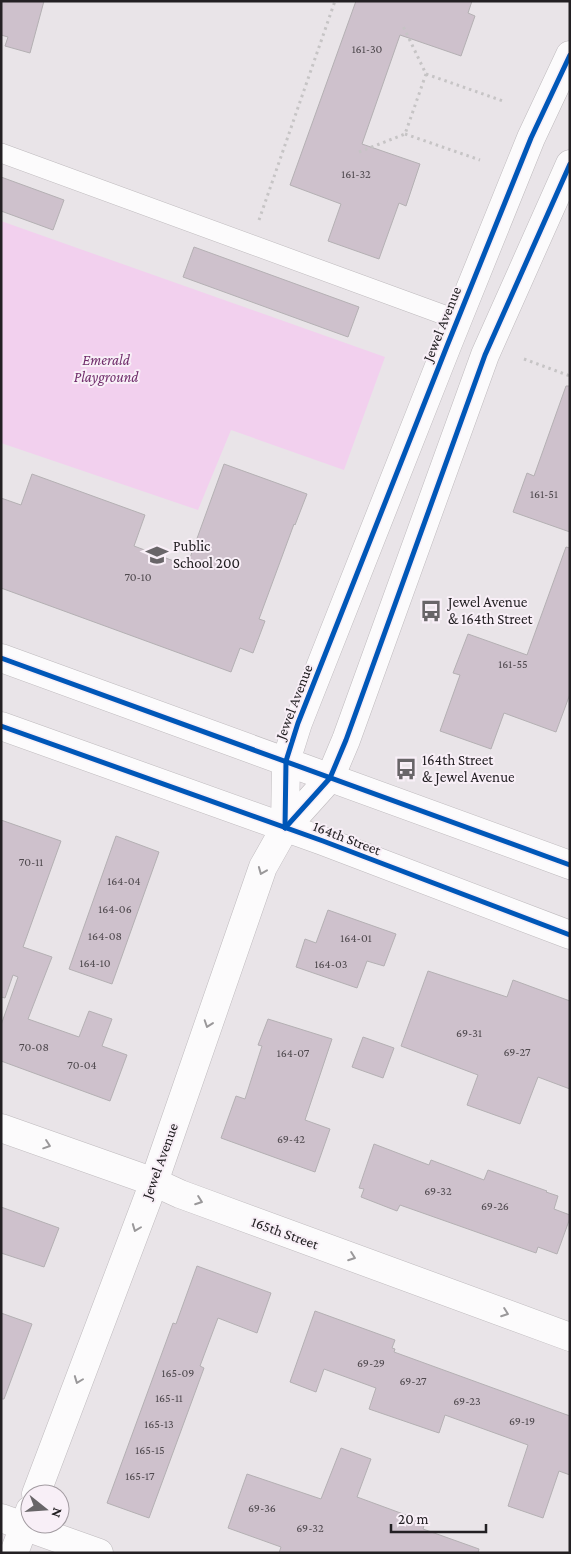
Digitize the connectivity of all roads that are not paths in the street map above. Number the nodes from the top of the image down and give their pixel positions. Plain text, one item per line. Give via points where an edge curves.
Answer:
1 (570, 55) edge
2 (1, 153) edge
3 (570, 164) edge
4 (458, 320) junction
5 (1, 658) edge
6 (1, 726) edge
7 (286, 761) junction
8 (330, 778) junction
9 (285, 828) junction
10 (570, 865) edge
11 (570, 935) edge
12 (1, 1128) edge
13 (154, 1182) junction
14 (570, 1337) edge
15 (40, 1484) edge
16 (18, 1518) edge
17 (14, 1553) edge
18 (99, 1553) edge

1 - 4 street, Jewel Avenue via 531,138
2 - 4 lane
3 - 8 street, Jewel Avenue via 485,355
4 - 7 street, Jewel Avenue via 298,723
5 - 7 street
6 - 9 street, 164th Street
7 - 8 street
7 - 9 street, Jewel Avenue
8 - 9 street, Jewel Avenue
8 - 10 street
9 - 11 street, 164th Street
9 -> 13 street, Jewel Avenue via 263,867
12 -> 13 street, 165th Street
13 -> 14 street, 165th Street
13 -> 15 street, Jewel Avenue
16 - 17 street
16 - 18 street

